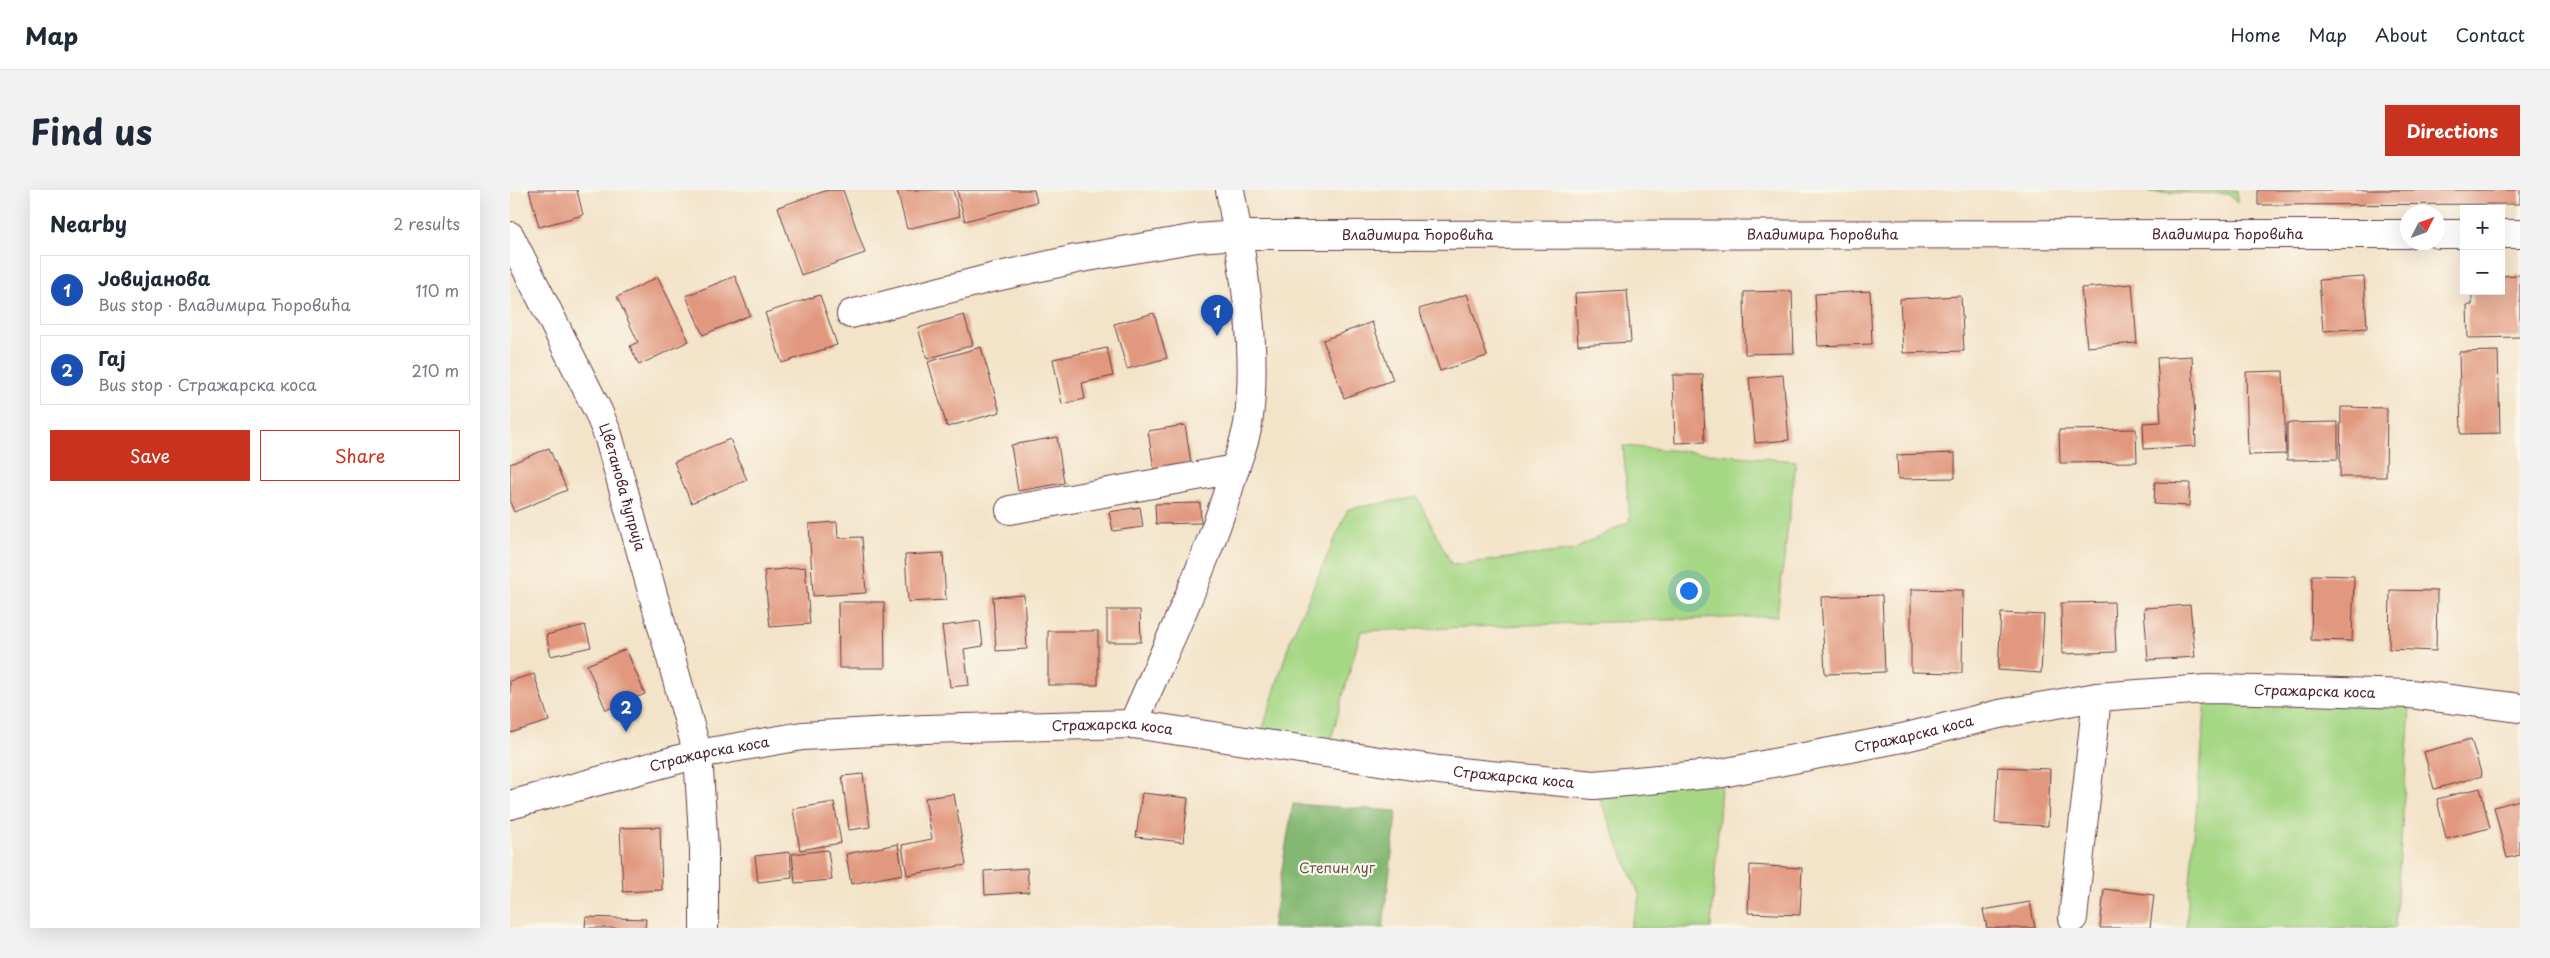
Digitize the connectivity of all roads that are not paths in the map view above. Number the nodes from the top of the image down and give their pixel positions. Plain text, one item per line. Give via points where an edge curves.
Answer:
1 (1230, 190) edge
2 (2400, 234) edge
3 (2445, 234) edge
4 (2460, 234) edge
5 (2505, 234) edge
6 (2520, 234) edge
7 (1238, 235) junction
8 (510, 236) edge
9 (851, 314) dead end
10 (1235, 469) junction
11 (1010, 510) dead end
12 (2097, 697) junction
13 (2520, 708) edge
14 (1134, 724) junction
15 (698, 754) junction
16 (510, 806) edge
17 (2074, 918) dead end
18 (704, 928) edge

1 - 7 street
2 - 7 street, Владимира Ћоровића
3 - 4 street
5 - 6 street
7 - 9 street, Владимира Ћоровића via 1197,238 1076,259
7 - 10 street via 1246,288 1250,391 1248,425
8 - 15 street, Цветанова ћуприја via 608,436
10 - 11 street
10 - 14 street via 1217,532
12 - 13 street, Стражарска коса via 2207,690 2306,691 2411,694
12 - 14 street, Стражарска коса via 1999,714 1902,738 1722,773 1594,785 1439,770
12 - 17 street
14 - 15 street, Стражарска коса via 926,729 802,736
15 - 16 street, Стражарска коса
15 - 18 street, Цветанова ћуприја via 704,850

